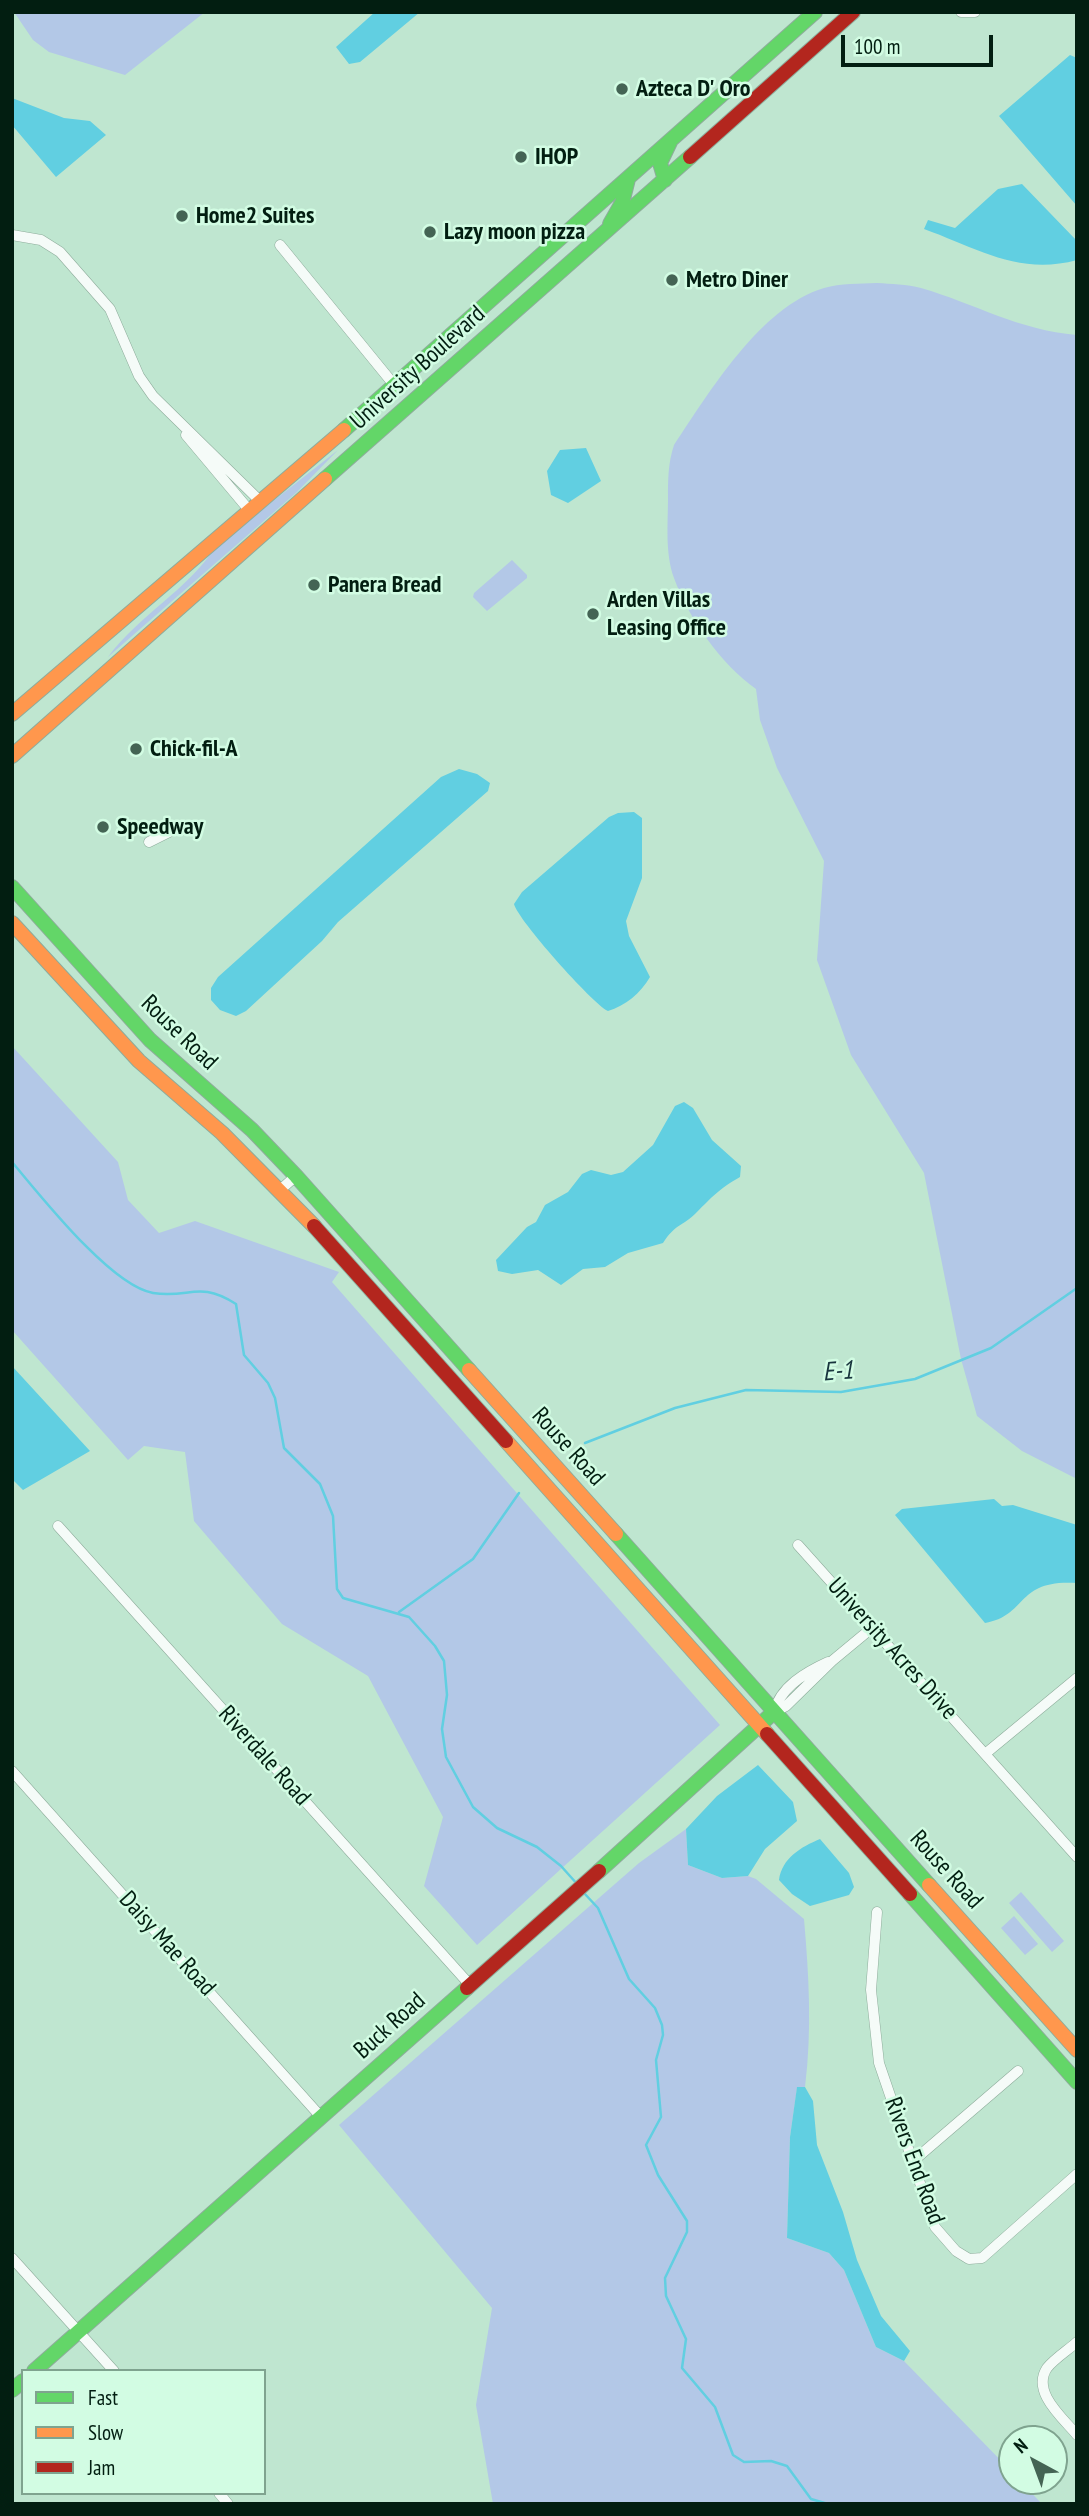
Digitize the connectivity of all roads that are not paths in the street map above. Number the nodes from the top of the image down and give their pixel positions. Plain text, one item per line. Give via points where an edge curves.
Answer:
1 (815, 12) edge
2 (853, 12) edge
3 (961, 12) edge
4 (975, 12) edge
5 (671, 141) junction
6 (628, 179) junction
7 (665, 180) junction
8 (606, 232) junction
9 (12, 235) edge
10 (280, 245) dead end
11 (438, 348) junction
12 (395, 386) junction
13 (408, 408) junction
14 (361, 449) junction
15 (254, 505) junction
16 (12, 714) edge
17 (12, 756) edge
18 (173, 830) dead end
19 (149, 842) dead end
20 (12, 887) edge
21 (12, 923) edge
22 (296, 1176) junction
23 (280, 1190) junction
24 (58, 1526) dead end
25 (798, 1545) dead end
26 (873, 1627) junction
27 (1077, 1678) edge
28 (774, 1712) junction
29 (758, 1726) junction
30 (985, 1754) junction
31 (12, 1771) edge
32 (1075, 1853) edge
33 (877, 1912) dead end
34 (470, 1985) junction
35 (1077, 2050) edge
36 (1018, 2071) dead end
37 (1077, 2082) edge
38 (321, 2117) junction
39 (912, 2162) junction
40 (1077, 2174) edge
41 (12, 2258) edge
42 (79, 2330) junction
43 (1077, 2342) edge
44 (36, 2369) edge
45 (112, 2369) edge
46 (1077, 2435) edge

1 - 5 street, University Boulevard
2 - 7 street, University Boulevard
3 - 4 street
5 - 6 street, University Boulevard
5 - 7 street via 660,163
6 - 8 street via 622,203
6 - 11 street, University Boulevard
7 - 8 street, University Boulevard
8 - 13 street, University Boulevard
9 - 15 street via 41,240 60,252 110,309 139,376
10 - 12 street
11 - 12 street, University Boulevard
11 - 13 street via 417,380
12 - 14 street via 393,407
12 - 15 street, University Boulevard
13 - 14 street, University Boulevard
14 - 17 street, University Boulevard
15 - 16 street, University Boulevard
18 - 19 street
20 - 22 street, Rouse Road via 150,1040 252,1130
21 - 23 street, Rouse Road via 139,1061
22 - 23 street
22 - 28 street, Rouse Road
23 - 29 street, Rouse Road
24 - 34 street, Riverdale Road
25 - 26 street, University Acres Drive
26 - 28 street, Buck Road via 812,1674
26 - 30 street, University Acres Drive
27 - 30 street
28 - 29 street, Buck Road
28 - 35 street, Rouse Road
29 - 34 street, Buck Road
29 - 37 street, Rouse Road
30 - 32 street, University Acres Drive
31 - 38 street, Daisy Mae Road
33 - 39 street, Rivers End Road via 871,1990 879,2063
34 - 38 street, Buck Road
36 - 39 street
38 - 42 street, Buck Road
39 - 40 street, Rivers End Road via 935,2227 969,2259 982,2258
41 - 42 street
42 - 44 street, Buck Road
42 - 45 street
43 - 46 street via 1046,2369 1042,2384

